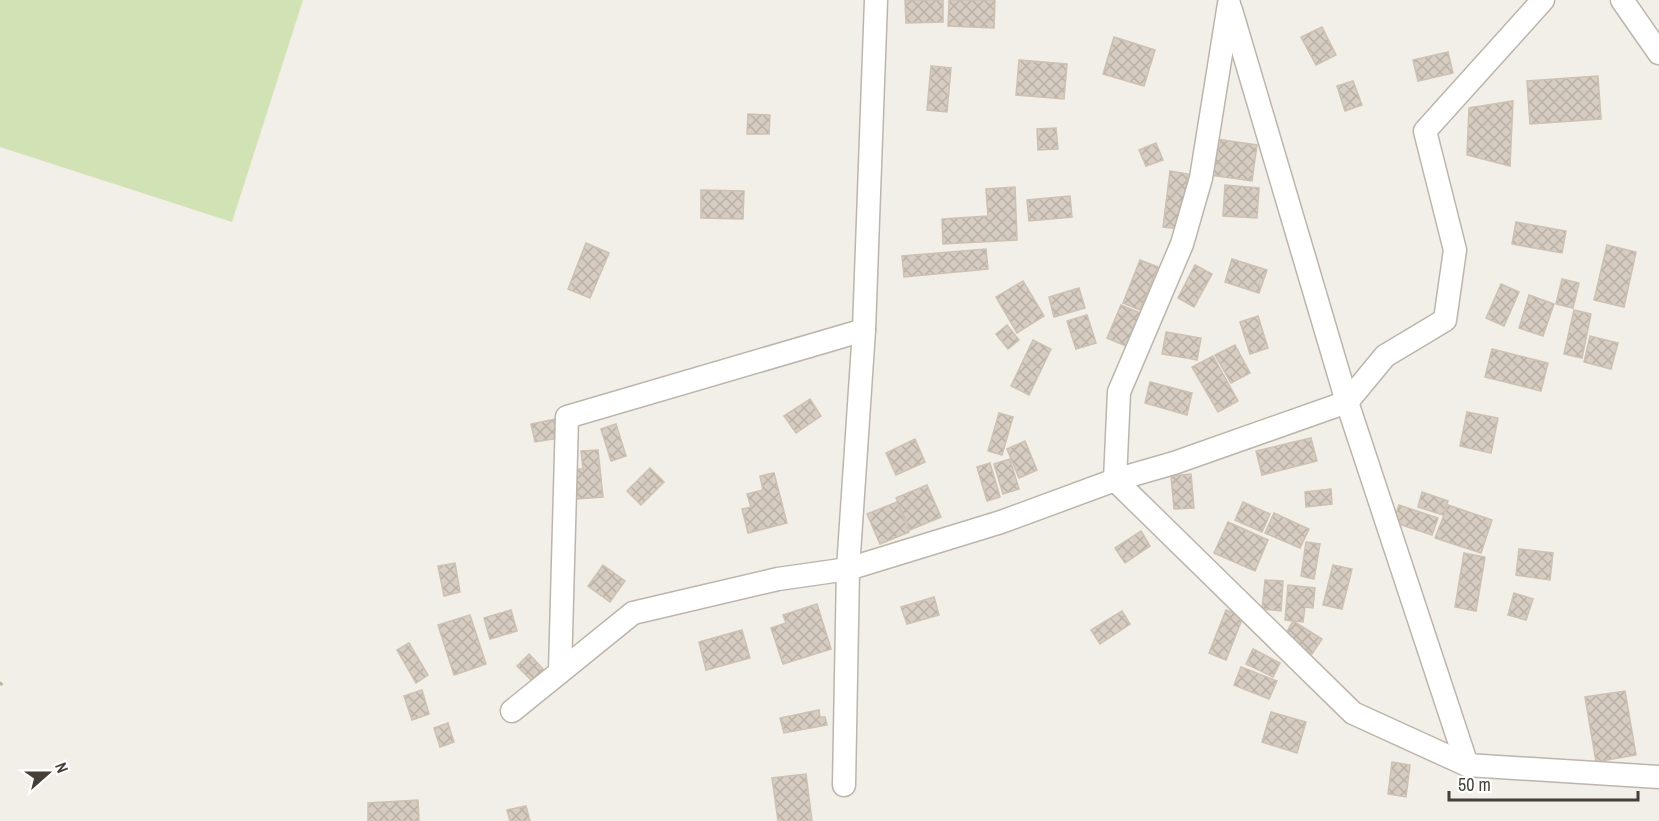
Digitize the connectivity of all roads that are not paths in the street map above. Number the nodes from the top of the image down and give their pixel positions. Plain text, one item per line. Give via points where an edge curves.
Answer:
1 (876, 0) edge
2 (1543, 0) edge
3 (1622, 0) edge
4 (1228, 2) edge
5 (1659, 53) edge
6 (864, 330) junction
7 (1347, 402) junction
8 (1115, 480) junction
9 (848, 569) junction
10 (560, 672) junction
11 (512, 711) dead end
12 (1467, 765) junction
13 (1659, 777) edge
14 (844, 785) dead end

1 - 6 street
2 - 7 street via 1425,131 1455,250 1445,320 1384,356
3 - 5 street
4 - 7 street
4 - 8 street via 1201,178 1182,244 1119,392
6 - 9 street
6 - 10 street via 567,417
7 - 8 street via 1174,464
7 - 12 street
8 - 9 street via 1001,522
8 - 12 street via 1353,713
9 - 10 street via 778,579 633,613
9 - 14 street
10 - 11 street
12 - 13 street

